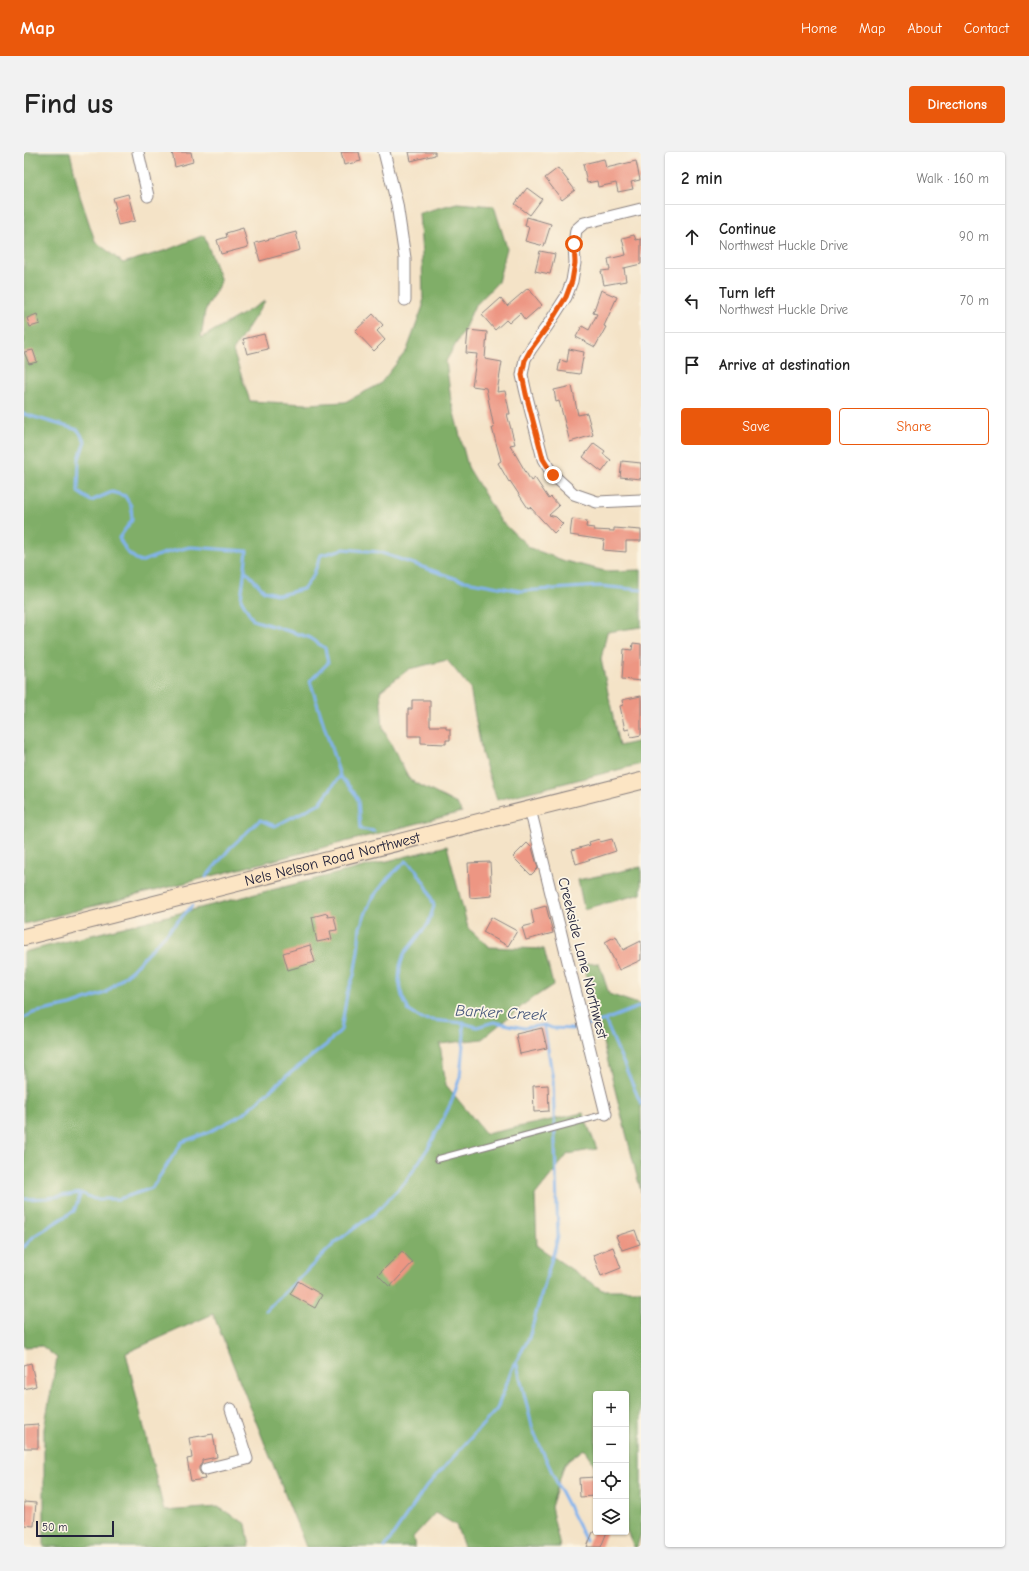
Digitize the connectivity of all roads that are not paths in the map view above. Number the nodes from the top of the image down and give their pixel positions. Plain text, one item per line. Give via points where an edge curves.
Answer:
1 (138, 152) edge
2 (384, 152) edge
3 (148, 196) dead end
4 (641, 209) edge
5 (404, 300) dead end
6 (641, 500) edge
7 (641, 781) edge
8 (530, 809) junction
9 (24, 937) edge
10 (606, 1114) joint
11 (438, 1160) dead end
12 (230, 1408) dead end
13 (206, 1469) dead end

1 - 3 street
2 - 5 street via 397,204 405,258
4 - 6 street via 584,223 576,230 572,281 566,297 525,360 522,375 543,459 553,475 574,494 597,502
7 - 8 street, Nels Nelson Road Northwest
8 - 9 street, Nels Nelson Road Northwest
8 - 10 street, Creekside Lane Northwest
10 - 11 lane
12 - 13 street via 247,1459

